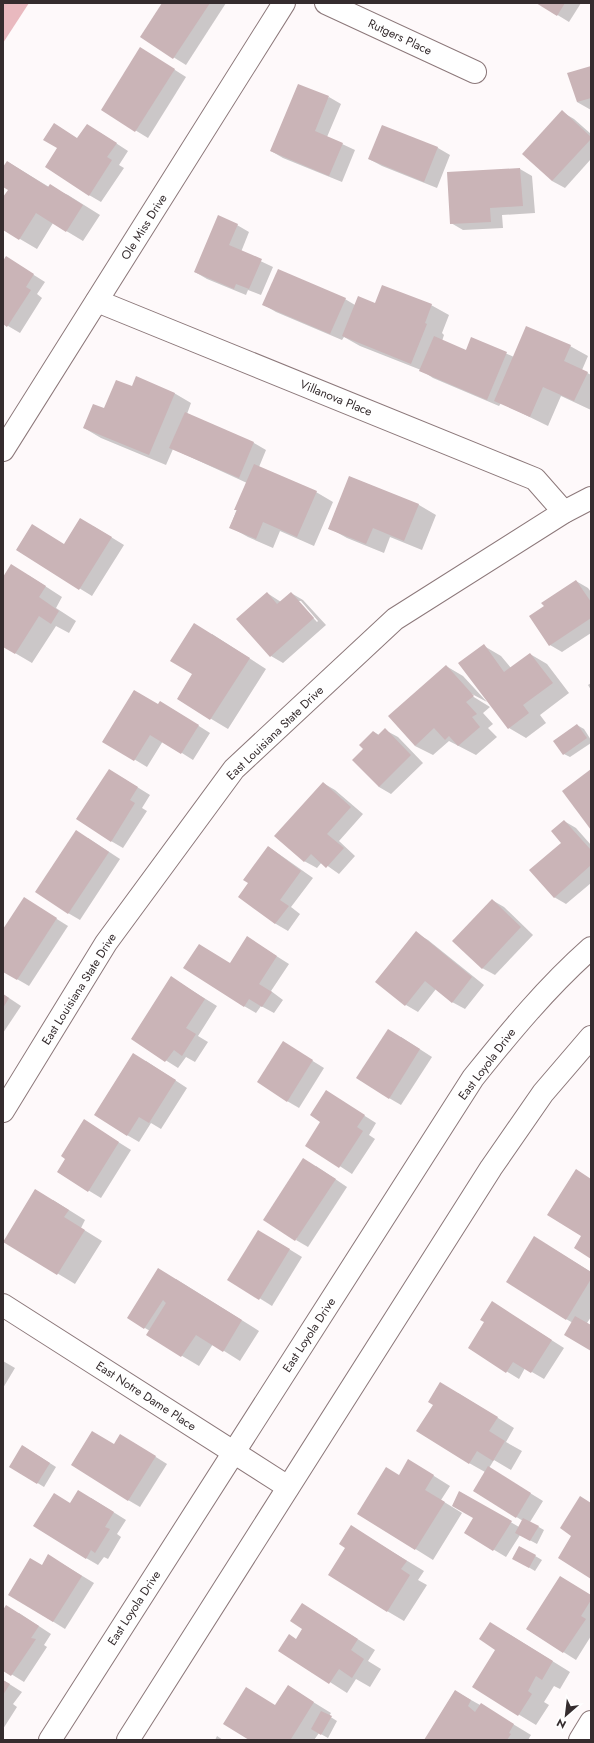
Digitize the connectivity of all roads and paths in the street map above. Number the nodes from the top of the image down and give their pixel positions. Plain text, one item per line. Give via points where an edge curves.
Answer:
1 (284, 3) edge
2 (326, 3) edge
3 (475, 72) dead end
4 (97, 301) junction
5 (3, 450) edge
6 (591, 498) edge
7 (564, 512) junction
8 (591, 948) edge
9 (591, 1037) edge
10 (3, 1111) edge
11 (3, 1305) edge
12 (234, 1453) junction
13 (288, 1488) junction
14 (591, 1722) edge
15 (50, 1740) edge
16 (128, 1740) edge
17 (580, 1740) edge

1 - 4 street, Ole Miss Drive
2 - 3 street, Rutgers Place
4 - 5 street, Ole Miss Drive
4 - 7 street, Villanova Place via 535,479
6 - 7 street, East Louisiana State Drive
7 - 10 street, East Louisiana State Drive via 395,619 234,769 106,943
8 - 12 street, East Loyola Drive via 520,1021 474,1078
9 - 13 street via 543,1093 492,1168
11 - 12 street, East Notre Dame Place
12 - 13 street, East Notre Dame Place
12 - 15 street, East Loyola Drive
13 - 16 street
14 - 17 street

